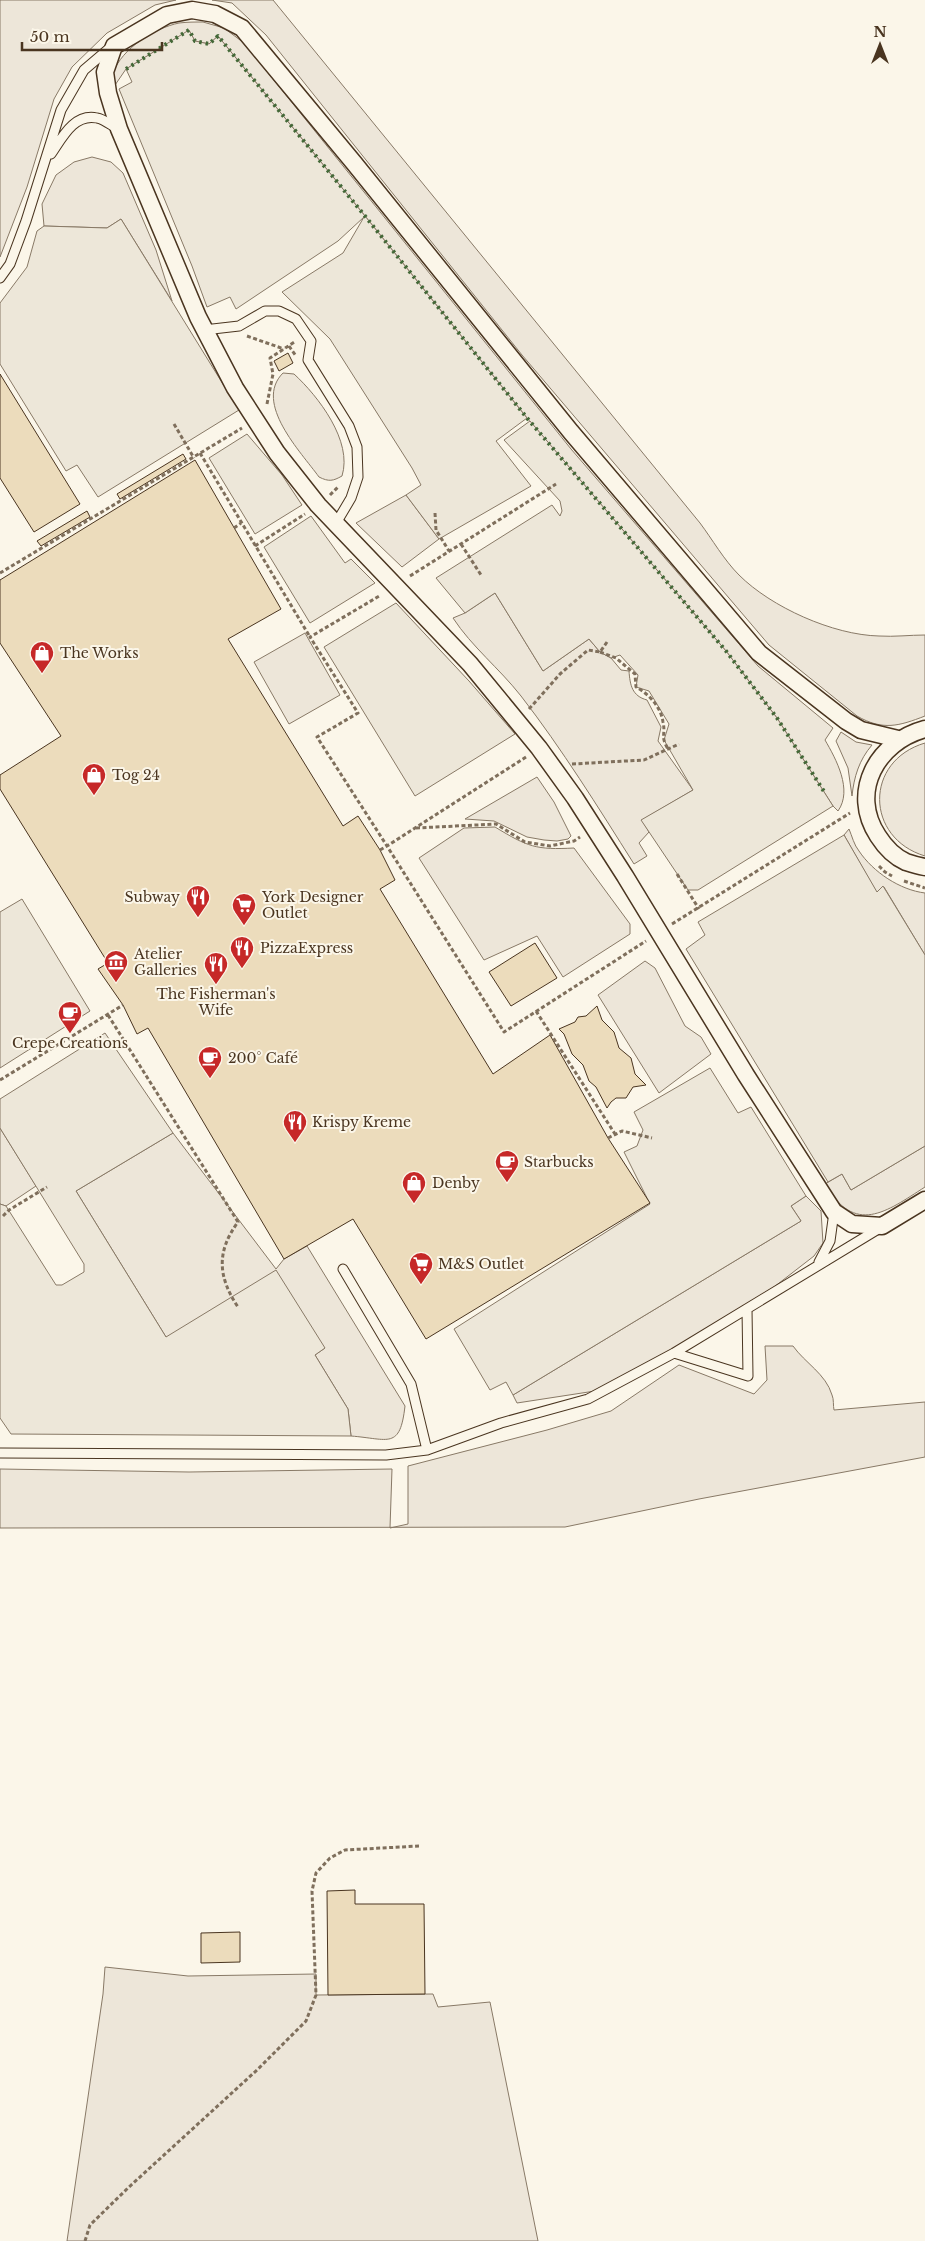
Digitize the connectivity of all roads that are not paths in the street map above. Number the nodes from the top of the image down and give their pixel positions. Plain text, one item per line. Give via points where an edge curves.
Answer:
1 (114, 46) junction
2 (119, 129) junction
3 (46, 162) junction
4 (0, 278) edge
5 (204, 330) junction
6 (335, 525) junction
7 (925, 729) edge
8 (898, 739) junction
9 (925, 867) edge
10 (925, 1200) edge
11 (834, 1212) junction
12 (882, 1226) junction
13 (816, 1266) junction
14 (343, 1269) dead end
15 (747, 1308) junction
16 (674, 1353) junction
17 (427, 1450) junction
18 (0, 1453) edge

1 - 2 street via 105,72
1 - 3 lane via 84,70 61,110
1 - 8 street via 167,15 192,10 215,14 242,28 571,432 759,654 846,721 861,730
2 - 3 lane via 97,118 78,120 66,131
2 - 5 street
3 - 4 lane via 10,264
5 - 6 street via 235,388 277,453
5 - 6 lane via 239,326 265,311 279,311 296,319 311,341 308,360 349,426 356,447 358,477 351,498
6 - 11 street via 470,664 522,724 625,876
7 - 8 street
8 - 9 street via 880,756 869,778 866,802 872,826 885,847 905,862
10 - 12 street
11 - 12 street via 852,1224
11 - 13 lane via 830,1241
12 - 13 lane
13 - 15 lane
14 - 17 lane via 411,1384
15 - 16 lane
15 - 16 lane via 748,1376
16 - 17 lane via 588,1399 501,1423
17 - 18 lane via 386,1455

